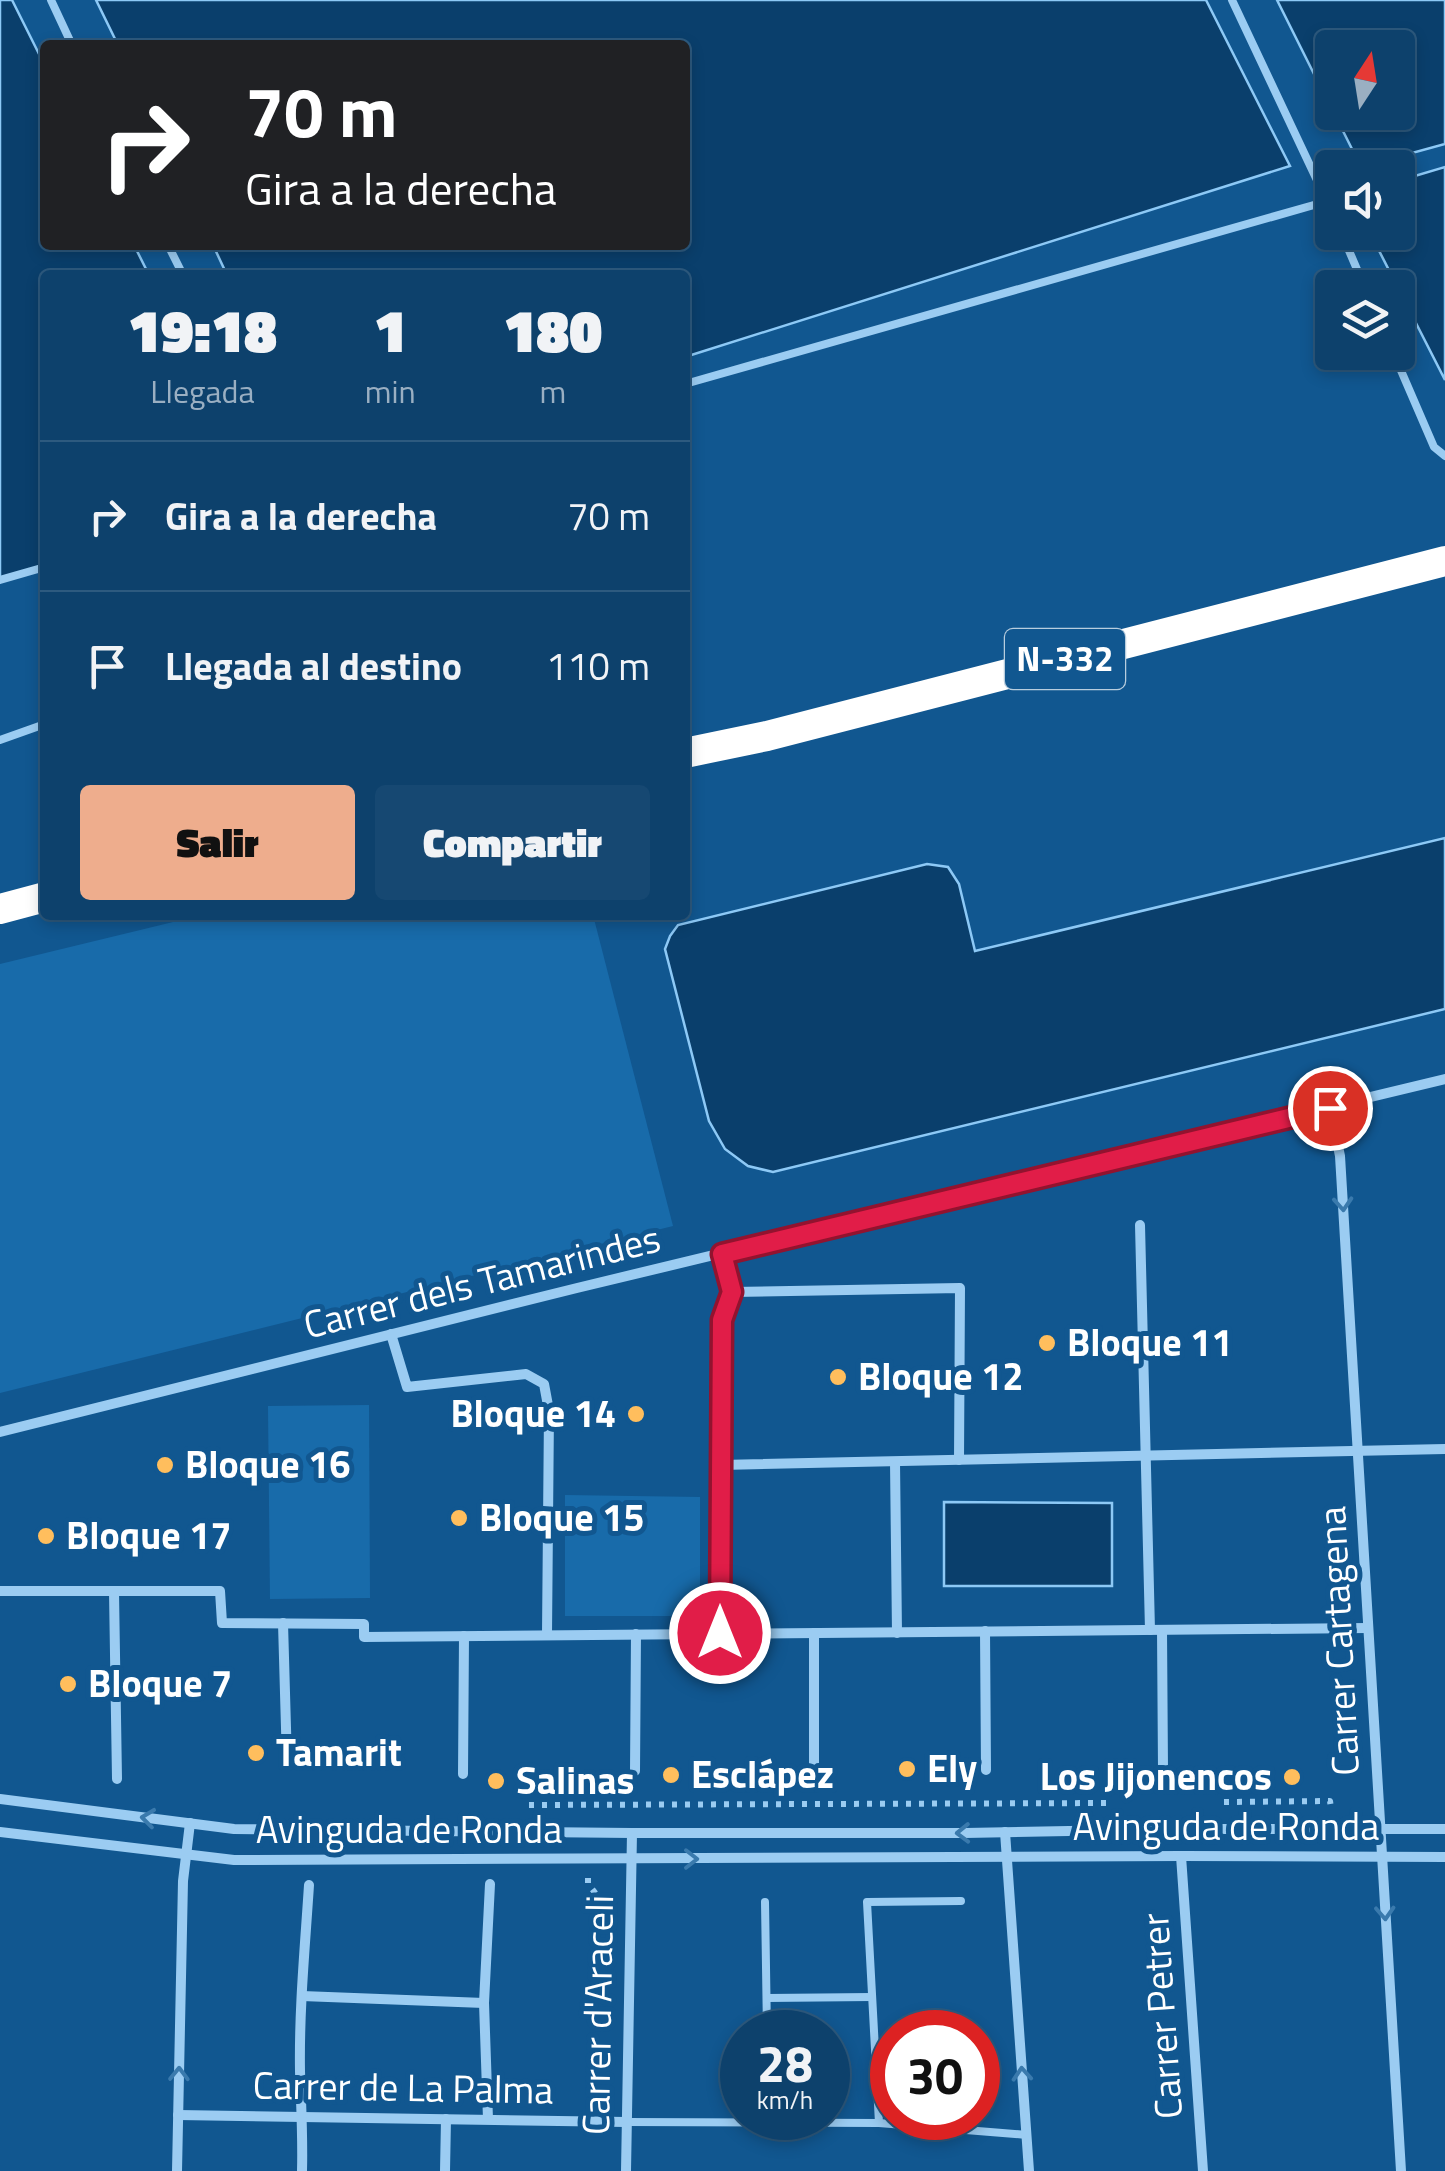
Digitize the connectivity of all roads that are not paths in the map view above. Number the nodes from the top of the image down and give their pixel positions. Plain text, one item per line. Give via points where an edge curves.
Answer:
1 (51, 0) edge
2 (1232, 0) edge
3 (70, 40) edge
4 (1315, 174) edge
5 (1315, 205) edge
6 (1401, 370) edge
7 (690, 383) edge
8 (1445, 456) edge
9 (1445, 561) edge
10 (40, 568) edge
11 (0, 580) edge
12 (40, 726) edge
13 (0, 740) edge
14 (690, 752) edge
15 (40, 898) edge
16 (0, 908) edge
17 (1445, 1080) edge
18 (1330, 1108) junction
19 (1140, 1225) dead end
20 (722, 1254) junction
21 (732, 1292) junction
22 (391, 1334) junction
23 (0, 1432) edge
24 (1445, 1449) edge
25 (1358, 1451) junction
26 (1147, 1456) junction
27 (960, 1460) junction
28 (895, 1462) junction
29 (721, 1466) junction
30 (0, 1591) edge
31 (114, 1592) junction
32 (283, 1623) junction
33 (1368, 1628) junction
34 (1156, 1630) junction
35 (985, 1631) junction
36 (897, 1632) junction
37 (720, 1633) junction
38 (814, 1633) junction
39 (636, 1634) junction
40 (546, 1635) junction
41 (464, 1636) junction
42 (287, 1763) dead end
43 (814, 1769) dead end
44 (986, 1770) dead end
45 (1163, 1770) dead end
46 (635, 1772) dead end
47 (463, 1774) dead end
48 (117, 1779) dead end
49 (0, 1799) edge
50 (190, 1823) junction
51 (1382, 1829) junction
52 (1445, 1829) edge
53 (0, 1832) edge
54 (1005, 1832) junction
55 (632, 1833) junction
56 (186, 1855) junction
57 (1181, 1856) junction
58 (1382, 1857) junction
59 (1445, 1857) edge
60 (1007, 1858) junction
61 (631, 1860) junction
62 (490, 1884) dead end
63 (309, 1885) dead end
64 (960, 1900) dead end
65 (765, 1902) dead end
66 (302, 1996) junction
67 (872, 1997) junction
68 (767, 1998) junction
69 (484, 2003) junction
70 (767, 2010) edge
71 (873, 2010) edge
72 (178, 2116) junction
73 (303, 2117) junction
74 (446, 2119) junction
75 (488, 2119) junction
76 (720, 2121) edge
77 (626, 2122) junction
78 (1000, 2132) edge
79 (1027, 2134) junction
80 (177, 2171) edge
81 (302, 2171) edge
82 (445, 2171) edge
83 (626, 2171) edge
84 (1029, 2171) edge
85 (1203, 2171) edge
86 (1400, 2171) edge

1 - 3 lane
2 - 4 lane
5 - 7 lane
6 - 8 lane via 1434,447
9 - 14 highway, N-332
10 - 11 lane
12 - 13 lane
15 - 16 highway
17 - 18 street, Carrer dels Tamarindes
18 - 20 street, Carrer dels Tamarindes
18 -> 25 street, Carrer Cartagena via 1340,1156
19 - 26 street
20 - 21 street
20 - 22 street, Carrer dels Tamarindes
21 - 27 street via 960,1288
21 - 29 street via 722,1320
22 - 23 street, Carrer dels Tamarindes
22 - 40 street via 406,1388 526,1374 544,1384
24 - 25 street
25 - 26 street
25 - 33 street, Carrer Cartagena
26 - 27 street
26 - 34 street
27 - 28 street
28 - 29 street
28 - 36 street
29 - 37 street
30 - 31 street
31 - 32 street via 220,1591 222,1623
31 - 48 street
32 - 41 street via 364,1624 364,1636
32 - 42 street
33 - 34 street
33 - 51 street, Carrer Cartagena
34 - 35 street
34 - 45 street
35 - 36 street
35 - 44 street
36 - 38 street
37 - 38 street
37 - 39 street
38 - 43 street
39 - 40 street
39 - 46 street
40 - 41 street
41 - 47 street
50 -> 49 street, Avinguda de Ronda
50 - 55 street, Avinguda de Ronda via 234,1829
50 - 56 street
51 - 52 street, Avinguda de Ronda
51 - 54 street, Avinguda de Ronda
51 - 58 street, Carrer Cartagena
53 - 56 street, Avinguda de Ronda
54 -> 55 street, Avinguda de Ronda
54 - 60 street
55 - 61 street
56 - 61 street, Avinguda de Ronda
72 -> 56 street
57 - 58 street, Avinguda de Ronda
57 - 60 street, Avinguda de Ronda
57 - 85 street, Carrer Petrer
58 - 59 street, Avinguda de Ronda
58 -> 86 street, Carrer Cartagena
61 -> 60 street, Avinguda de Ronda
79 -> 60 street
61 - 77 street, Carrer d'Araceli
62 - 69 street
63 - 66 street
64 - 67 lane via 867,1902
65 - 68 lane
66 - 69 street
66 - 73 street
67 - 68 lane
67 - 71 lane
68 - 70 lane
69 - 75 street
72 - 73 street, Carrer de La Palma
72 - 80 street
73 - 74 street, Carrer de La Palma
73 - 81 street
74 - 75 street, Carrer de La Palma
74 - 82 street
75 - 77 street, Carrer de La Palma
76 - 77 lane
77 - 83 street, Carrer d'Araceli
78 - 79 lane
79 - 84 street

